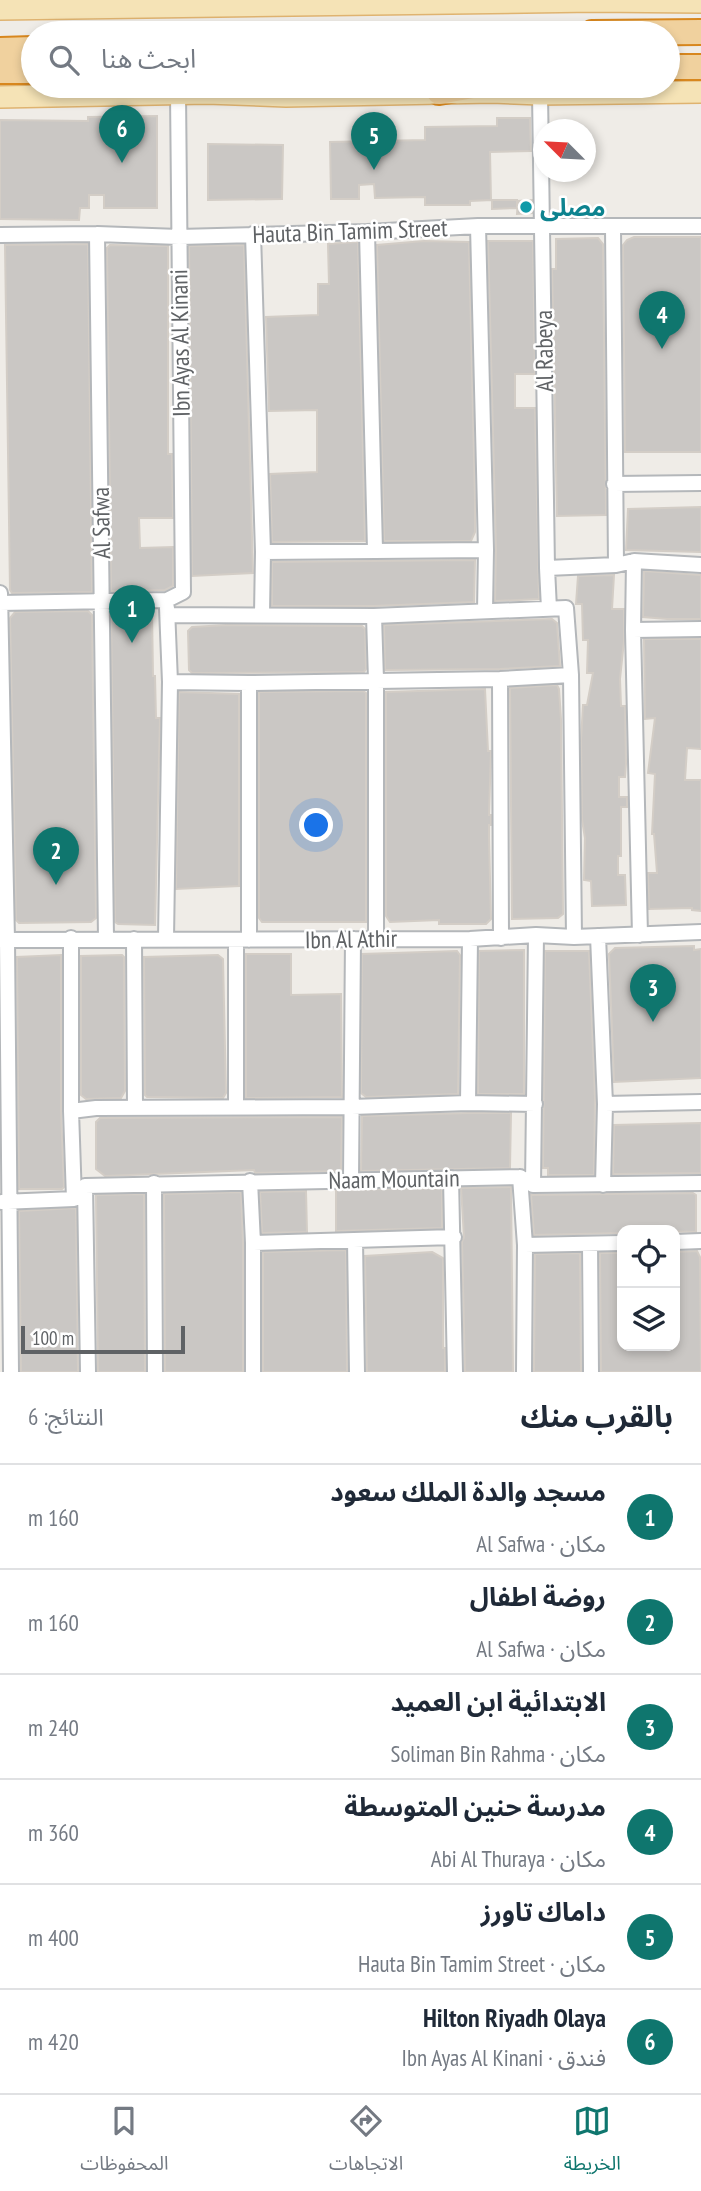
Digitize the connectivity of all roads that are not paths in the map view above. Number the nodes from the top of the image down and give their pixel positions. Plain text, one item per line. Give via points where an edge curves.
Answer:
1 (580, 1) edge
2 (290, 2) edge
3 (701, 2) edge
4 (340, 3) edge
5 (0, 9) edge
6 (701, 18) edge
7 (662, 21) edge
8 (680, 32) edge
9 (701, 32) edge
10 (21, 49) edge
11 (0, 50) edge
12 (680, 67) edge
13 (701, 67) edge
14 (0, 71) edge
15 (21, 71) edge
16 (680, 92) edge
17 (701, 92) edge
18 (0, 97) edge
19 (21, 97) edge
20 (178, 98) edge
21 (540, 98) edge
22 (478, 226) junction
23 (542, 226) junction
24 (701, 226) edge
25 (613, 227) junction
26 (367, 232) junction
27 (97, 234) junction
28 (253, 234) junction
29 (0, 235) edge
30 (179, 237) junction
31 (701, 482) edge
32 (614, 484) junction
33 (375, 550) junction
34 (486, 550) junction
35 (263, 552) junction
36 (634, 561) junction
37 (616, 565) junction
38 (701, 565) edge
39 (547, 568) junction
40 (0, 593) edge
41 (103, 601) junction
42 (0, 603) edge
43 (167, 608) junction
44 (550, 609) junction
45 (485, 611) junction
46 (262, 614) junction
47 (374, 616) junction
48 (701, 629) edge
49 (632, 630) junction
50 (571, 675) junction
51 (500, 679) junction
52 (376, 680) junction
53 (170, 682) junction
54 (249, 684) junction
55 (701, 932) edge
56 (536, 935) junction
57 (640, 935) junction
58 (598, 936) junction
59 (574, 937) junction
60 (71, 938) junction
61 (106, 938) junction
62 (376, 938) junction
63 (500, 938) junction
64 (134, 939) junction
65 (166, 939) junction
66 (353, 939) junction
67 (470, 939) junction
68 (3, 940) edge
69 (243, 940) junction
70 (468, 1102) junction
71 (701, 1102) edge
72 (535, 1104) junction
73 (605, 1104) junction
74 (236, 1107) junction
75 (352, 1107) junction
76 (135, 1108) junction
77 (71, 1111) junction
78 (520, 1177) junction
79 (451, 1178) junction
80 (351, 1179) junction
81 (250, 1181) junction
82 (154, 1183) junction
83 (701, 1183) edge
84 (533, 1185) junction
85 (603, 1185) junction
86 (85, 1186) junction
87 (74, 1199) junction
88 (4, 1202) edge
89 (454, 1237) junction
90 (355, 1240) junction
91 (701, 1241) edge
92 (680, 1242) edge
93 (253, 1243) junction
94 (617, 1243) edge
95 (590, 1244) junction
96 (525, 1245) junction
97 (11, 1372) edge
98 (88, 1372) edge
99 (155, 1372) edge
100 (253, 1372) edge
101 (357, 1372) edge
102 (456, 1372) edge
103 (524, 1372) edge
104 (591, 1372) edge

1 - 3 main road
1 - 4 main road
2 - 4 main road
2 - 5 main road
6 - 7 highway
8 - 9 highway
10 - 11 highway
12 - 13 highway
14 - 15 highway
16 - 17 main road
18 - 19 main road
20 - 30 street, Ibn Ayas Al Kinani
21 - 23 street, Al Rabeya
22 - 23 street, Hauta Bin Tamim Street
22 - 26 street, Hauta Bin Tamim Street
22 - 34 street
23 - 25 street, Hauta Bin Tamim Street
23 - 39 street, Al Rabeya
24 - 25 street, Hauta Bin Tamim Street
25 - 32 street
26 - 28 street, Hauta Bin Tamim Street
26 - 33 street
27 - 29 street, Hauta Bin Tamim Street
27 - 30 street, Hauta Bin Tamim Street
27 - 41 street, Al Safwa
28 - 30 street, Hauta Bin Tamim Street
28 - 35 street
30 - 43 street, Ibn Ayas Al Kinani via 183,592
31 - 32 street
32 - 37 street
33 - 34 street
33 - 35 street
34 - 45 street
35 - 46 street
36 - 37 street
36 - 38 street
36 - 49 street
37 - 39 street
39 - 44 street, Al Rabeya
40 - 42 street
41 - 42 street
41 - 43 street
41 - 61 street, Al Safwa
42 - 68 street
43 - 46 street
43 - 53 street
44 - 45 street
44 - 50 street via 566,608
45 - 47 street
46 - 47 street
47 - 52 street
48 - 49 street
49 - 57 street
50 - 51 street
50 - 59 street
51 - 52 street
51 - 63 street
52 - 54 street
52 - 62 street
53 - 54 street
53 - 65 street
54 - 69 street
55 - 57 street, Ibn Al Athir
56 - 59 street, Ibn Al Athir
56 - 63 street, Ibn Al Athir
56 - 72 street
57 - 58 street, Ibn Al Athir
58 - 59 street, Ibn Al Athir
58 - 73 street
60 - 61 street, Ibn Al Athir
60 - 68 street, Ibn Al Athir
60 - 77 street
61 - 64 street, Ibn Al Athir
62 - 66 street, Ibn Al Athir
62 - 67 street, Ibn Al Athir
63 - 67 street, Ibn Al Athir
64 - 65 street, Ibn Al Athir
64 - 76 street
65 - 69 street, Ibn Al Athir
66 - 69 street, Ibn Al Athir
66 - 75 street
67 - 70 street
68 - 88 street
69 - 74 street
70 - 72 street
70 - 75 street
71 - 73 street
72 - 84 street
73 - 85 street
74 - 75 street
74 - 76 street
75 - 80 street
76 - 77 street
77 - 87 street
78 - 79 street, Naam Mountain
78 - 84 street
78 - 96 street
79 - 80 street, Naam Mountain
79 - 89 street
80 - 81 street, Naam Mountain
81 - 82 street, Naam Mountain
81 - 93 street
82 - 86 street, Naam Mountain
82 - 99 street
83 - 85 street
84 - 85 street
86 - 87 street
86 - 98 street
87 - 88 street
88 - 97 street
89 - 90 street
89 - 102 street
90 - 93 street
90 - 101 street
91 - 92 street
93 - 100 street
94 - 95 street
95 - 96 street
95 - 104 street
96 - 103 street

